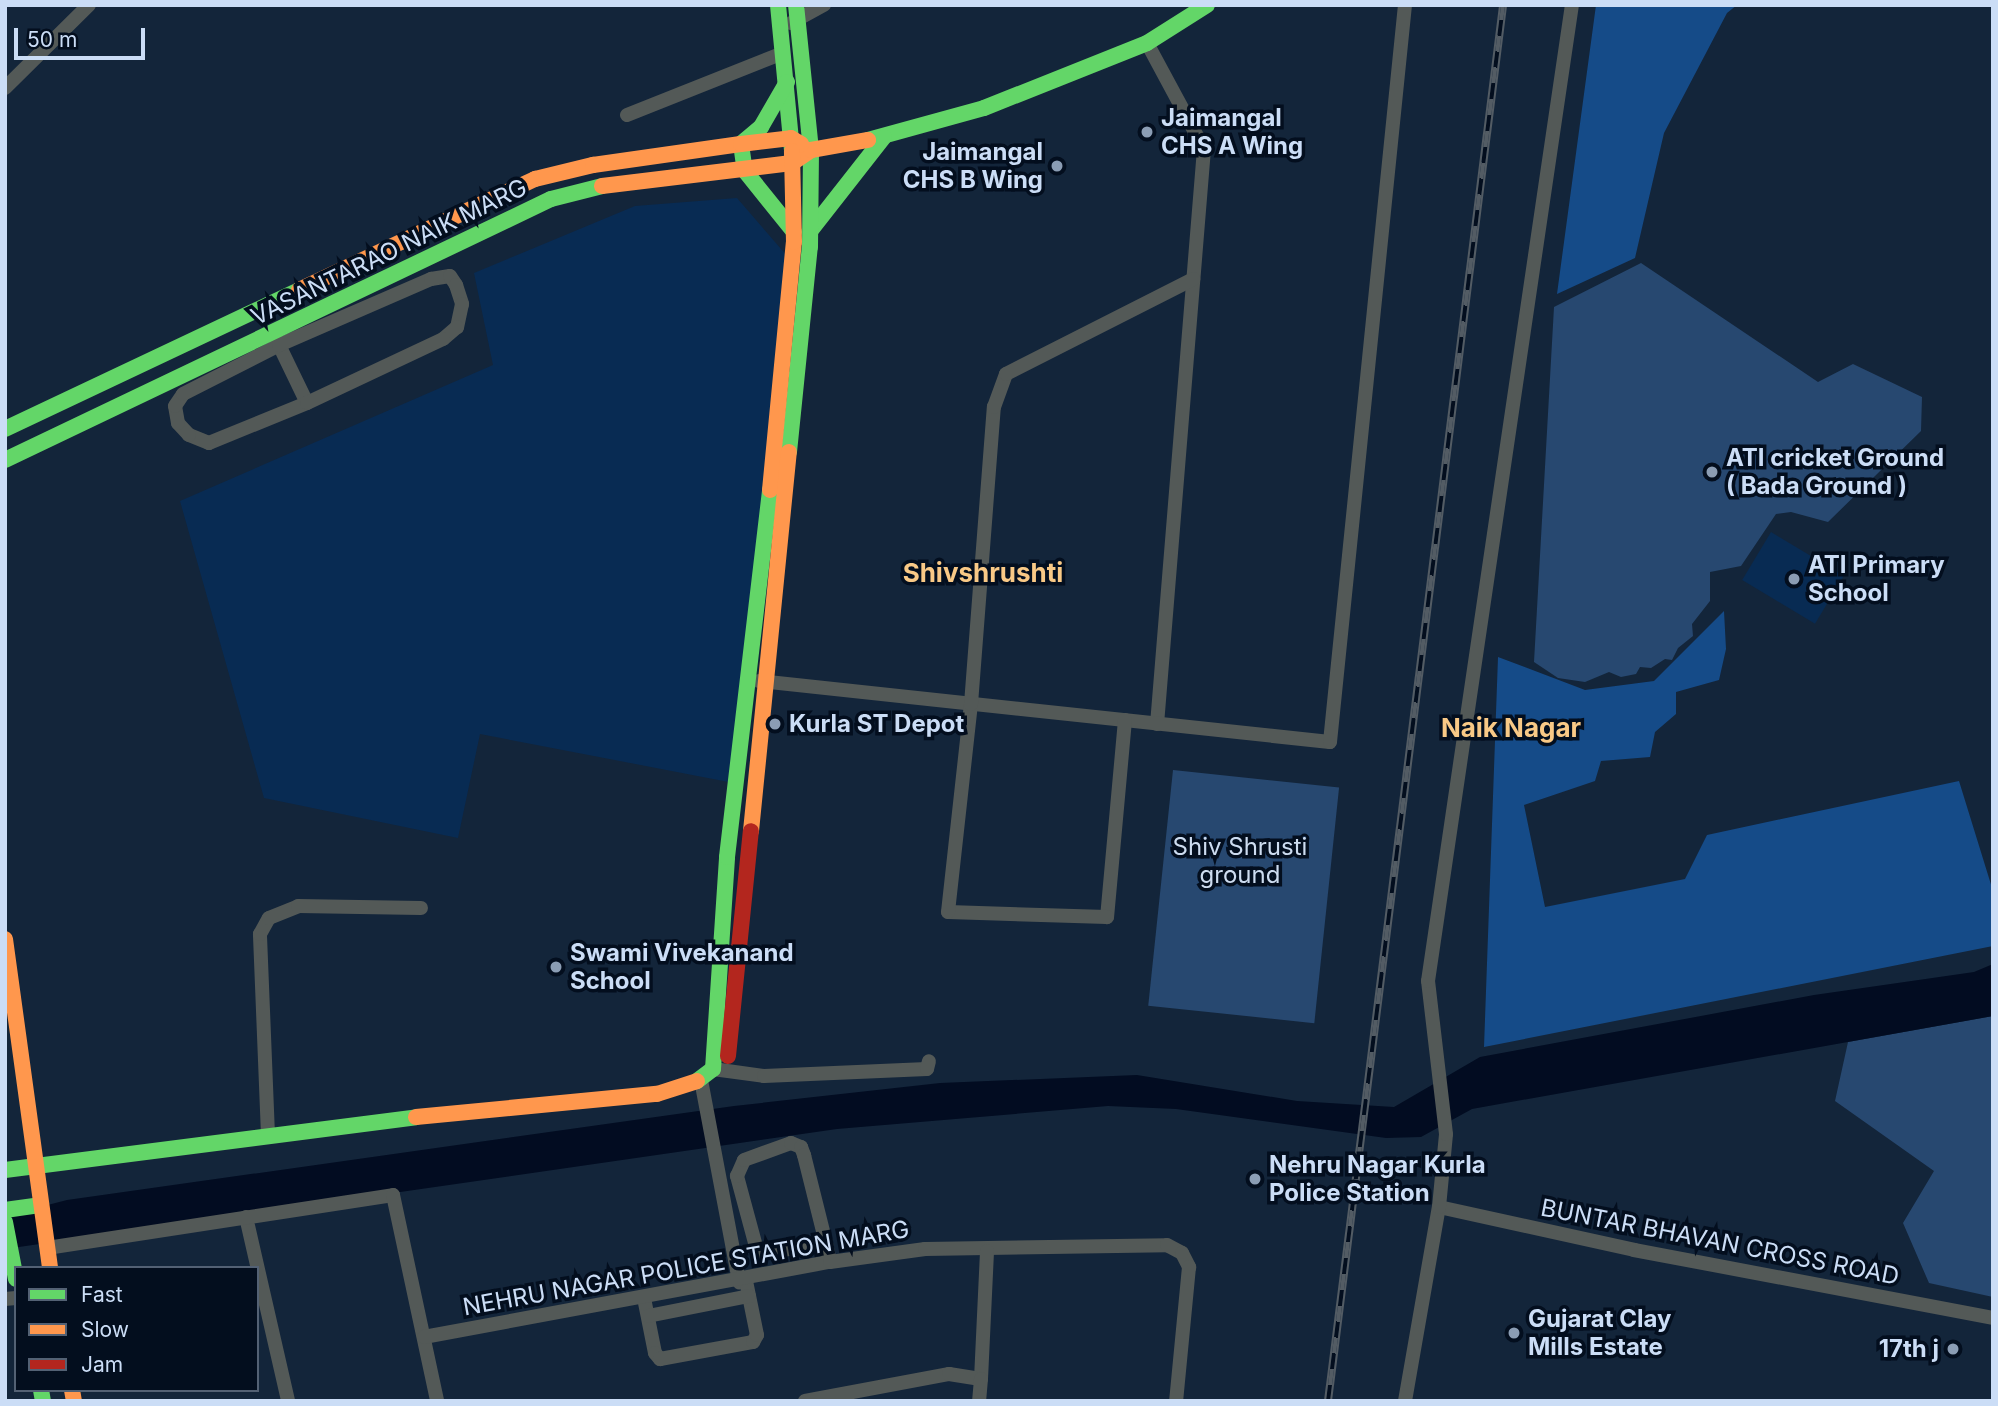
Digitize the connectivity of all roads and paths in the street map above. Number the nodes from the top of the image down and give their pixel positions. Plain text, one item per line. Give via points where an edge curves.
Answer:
1 (89, 5) edge
2 (778, 5) edge
3 (824, 5) edge
4 (1207, 5) edge
5 (1405, 5) edge
6 (1572, 5) edge
7 (797, 12) edge
8 (780, 28) junction
9 (1147, 43) junction
10 (783, 53) junction
11 (787, 82) junction
12 (5, 88) edge
13 (627, 115) dead end
14 (884, 137) junction
15 (791, 138) junction
16 (741, 144) junction
17 (811, 150) junction
18 (792, 163) junction
19 (593, 165) junction
20 (745, 171) junction
21 (597, 187) junction
22 (491, 199) junction
23 (502, 223) junction
24 (802, 231) junction
25 (414, 235) junction
26 (371, 256) junction
27 (426, 259) junction
28 (1193, 279) junction
29 (383, 280) junction
30 (290, 295) junction
31 (302, 318) junction
32 (275, 339) junction
33 (171, 353) junction
34 (120, 377) junction
35 (182, 377) junction
36 (131, 401) junction
37 (307, 402) junction
38 (10, 427) edge
39 (28, 450) junction
40 (5, 460) edge
41 (758, 681) junction
42 (971, 704) junction
43 (1125, 720) junction
44 (1157, 724) junction
45 (421, 908) dead end
46 (5, 939) edge
47 (929, 1060) dead end
48 (710, 1078) junction
49 (268, 1135) junction
50 (34, 1168) junction
51 (5, 1170) edge
52 (737, 1176) junction
53 (719, 1179) junction
54 (40, 1205) junction
55 (744, 1205) junction
56 (725, 1208) junction
57 (1440, 1208) junction
58 (5, 1210) edge
59 (246, 1217) junction
60 (5, 1222) edge
61 (826, 1243) junction
62 (47, 1246) junction
63 (987, 1251) junction
64 (830, 1262) junction
65 (50, 1266) edge
66 (257, 1266) edge
67 (14, 1271) edge
68 (259, 1274) edge
69 (742, 1282) junction
70 (749, 1296) junction
71 (644, 1298) junction
72 (648, 1316) junction
73 (1993, 1318) edge
74 (424, 1337) junction
75 (981, 1379) junction
76 (288, 1401) edge
77 (437, 1401) edge
78 (805, 1401) edge
79 (979, 1401) edge
80 (1175, 1401) edge
81 (1405, 1401) edge

1 - 12 street
2 - 8 street
3 - 7 street
4 - 9 street, VASANTARAO NAIK MARG
5 - 44 street via 1330,742
6 - 57 street via 1428,981 1446,1134
7 - 8 street
7 - 17 street
8 - 10 street
9 - 14 street, VASANTARAO NAIK MARG via 984,108
9 - 28 street via 1204,149
10 - 11 street
10 - 13 street
11 - 15 street
11 - 16 street via 761,127
14 - 17 street, VASANTARAO NAIK MARG
14 - 24 street
15 - 16 street, VASANTARAO NAIK MARG
15 - 17 street
15 - 18 street
16 - 19 street, VASANTARAO NAIK MARG
16 - 20 street
17 - 18 street, VASANTARAO NAIK MARG
17 - 24 street
18 - 20 street, VASANTARAO NAIK MARG
18 - 24 street
19 - 21 street
19 - 22 street, VASANTARAO NAIK MARG via 536,179
20 - 21 street, VASANTARAO NAIK MARG
20 - 24 street
21 - 23 street, VASANTARAO NAIK MARG via 551,199
22 - 23 street
22 - 25 street, VASANTARAO NAIK MARG
23 - 27 street, VASANTARAO NAIK MARG
24 - 41 street
25 - 26 street, VASANTARAO NAIK MARG
25 - 27 street
26 - 29 street
26 - 30 street, VASANTARAO NAIK MARG
27 - 29 street, VASANTARAO NAIK MARG
28 - 42 street via 1006,374 994,407
28 - 44 street
29 - 31 street, VASANTARAO NAIK MARG
30 - 31 street
30 - 33 street, VASANTARAO NAIK MARG
31 - 32 street, VASANTARAO NAIK MARG
32 - 35 street, VASANTARAO NAIK MARG
32 - 37 street
32 - 37 street via 184,394 175,406 178,423 189,436 209,443
32 - 37 street via 431,279 450,276 456,285 462,304 457,327 443,339
33 - 34 street, VASANTARAO NAIK MARG
33 - 35 street
34 - 36 street
34 - 38 street, VASANTARAO NAIK MARG
35 - 36 street, VASANTARAO NAIK MARG
36 - 39 street, VASANTARAO NAIK MARG
38 - 39 street
39 - 40 street, VASANTARAO NAIK MARG
41 - 42 street
41 - 48 street
42 - 43 street
42 - 43 street via 948,912 1107,917
43 - 44 street
45 - 49 street via 298,906 269,918 260,933
46 - 50 street
47 - 48 street via 927,1069
48 - 49 street via 678,1089
48 - 53 street via 709,1126
49 - 50 street
50 - 51 street
50 - 54 street
52 - 53 street
52 - 55 street
52 - 61 street via 737,1168 749,1157 791,1143 801,1147
53 - 56 street
54 - 58 street
54 - 62 street
55 - 56 street
55 - 61 street via 758,1254
56 - 69 street
57 - 73 street, BUNTAR BHAVAN CROSS ROAD
57 - 81 street
59 - 62 street
59 - 66 street
59 - 74 street via 393,1195
60 - 67 street
61 - 64 street
62 - 65 street
63 - 64 street, NEHRU NAGAR POLICE STATION MARG via 925,1249
63 - 75 street
63 - 80 street, NEHRU NAGAR POLICE STATION MARG via 1167,1245 1182,1253 1189,1267
64 - 69 street, NEHRU NAGAR POLICE STATION MARG
68 - 76 street
69 - 70 street
69 - 71 street, NEHRU NAGAR POLICE STATION MARG
70 - 72 street
70 - 72 street via 757,1335 753,1342 660,1359
71 - 72 street
71 - 74 street, NEHRU NAGAR POLICE STATION MARG
74 - 77 street
75 - 78 street via 949,1374
75 - 79 street

